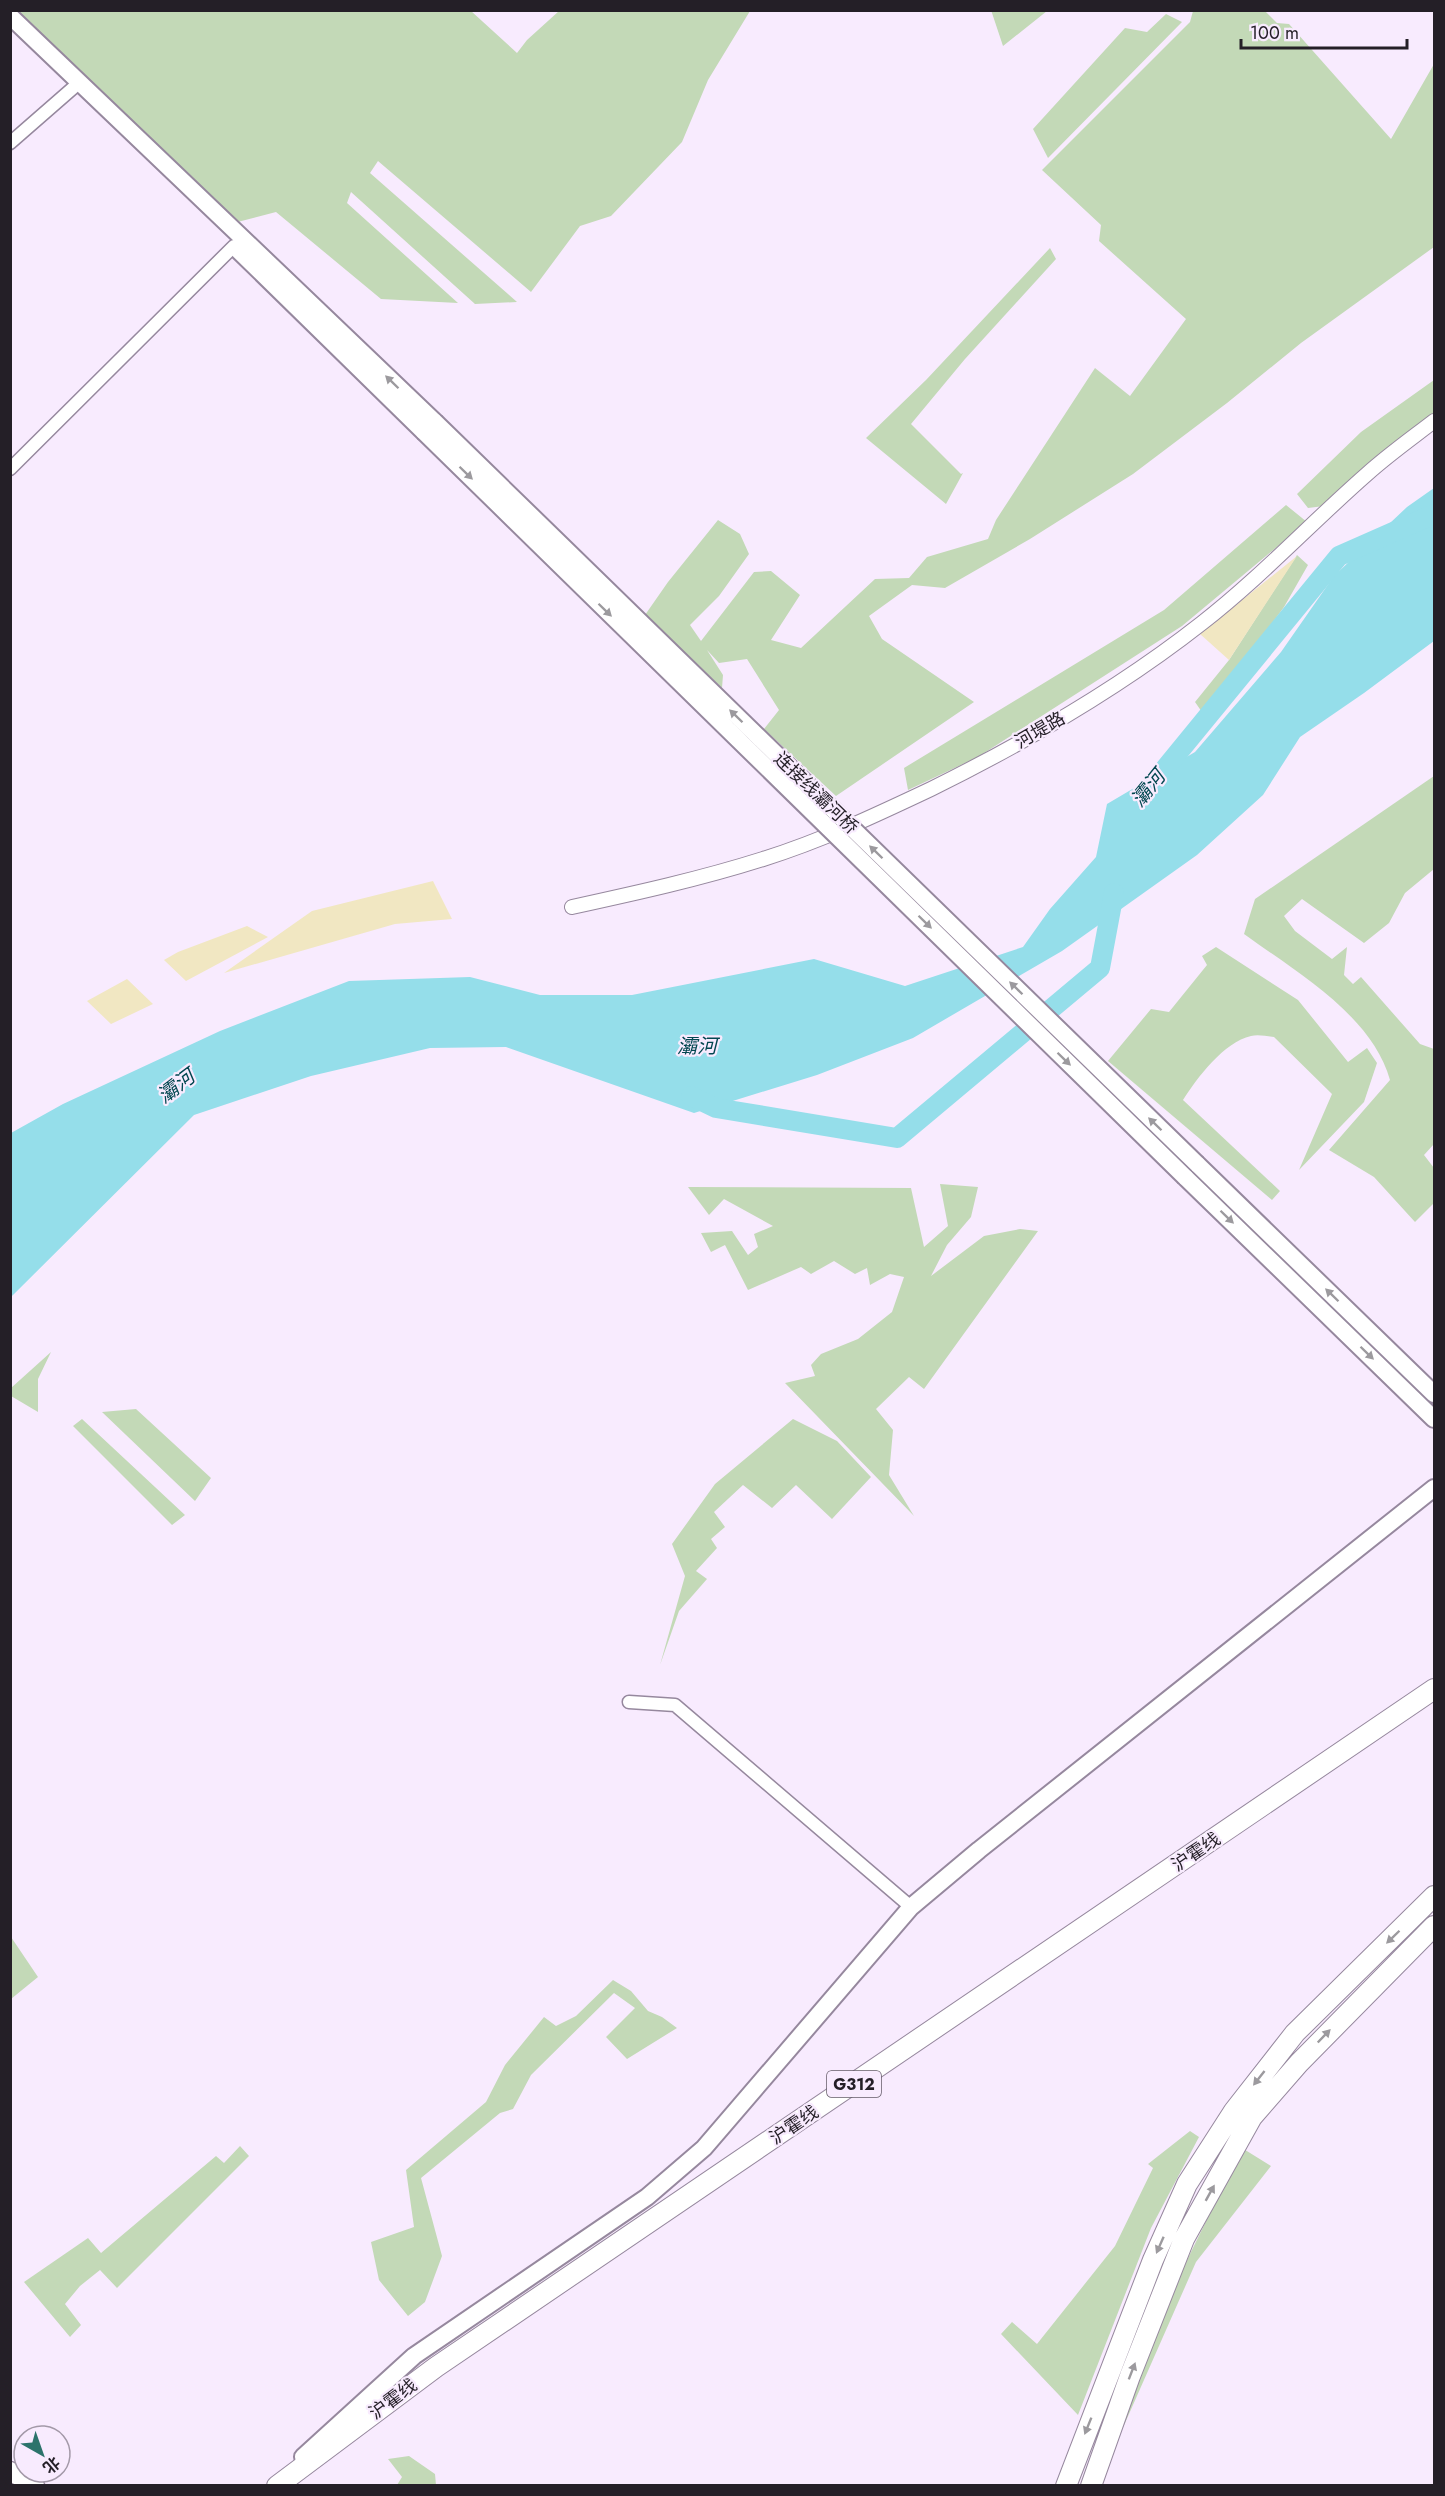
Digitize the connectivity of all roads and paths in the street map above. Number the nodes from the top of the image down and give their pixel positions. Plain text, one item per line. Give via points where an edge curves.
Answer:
1 (10, 16) edge
2 (10, 28) edge
3 (73, 88) junction
4 (10, 143) edge
5 (234, 246) junction
6 (1434, 421) edge
7 (429, 427) junction
8 (10, 469) edge
9 (572, 907) dead end
10 (1434, 1394) edge
11 (1434, 1419) edge
12 (1434, 1488) edge
13 (1434, 1689) edge
14 (629, 1702) dead end
15 (1434, 1896) edge
16 (910, 1907) junction
17 (1434, 1926) edge
18 (10, 2471) edge
19 (35, 2486) edge
20 (272, 2486) edge
21 (277, 2486) edge
22 (1066, 2486) edge
23 (1091, 2486) edge

7 -> 1 main road
2 - 3 main road
3 - 4 street
3 - 5 main road
5 - 7 main road
5 - 8 street
6 - 9 street, 河堤路 via 1367,474 1258,577 1202,622 1154,660 1048,727 824,838 674,884
10 -> 7 main road, 连接线灞河桥, bridge
7 -> 11 main road, 连接线灞河桥, bridge
12 - 16 main road
13 - 21 highway, 沪霍线 / G312 via 436,2367
14 - 16 street via 675,1705
15 -> 22 highway via 1295,2032 1234,2111 1187,2184 1153,2260
16 - 20 main road via 704,2148 647,2197 414,2356
23 -> 17 highway via 1184,2239 1252,2117 1299,2063
18 - 19 main road

